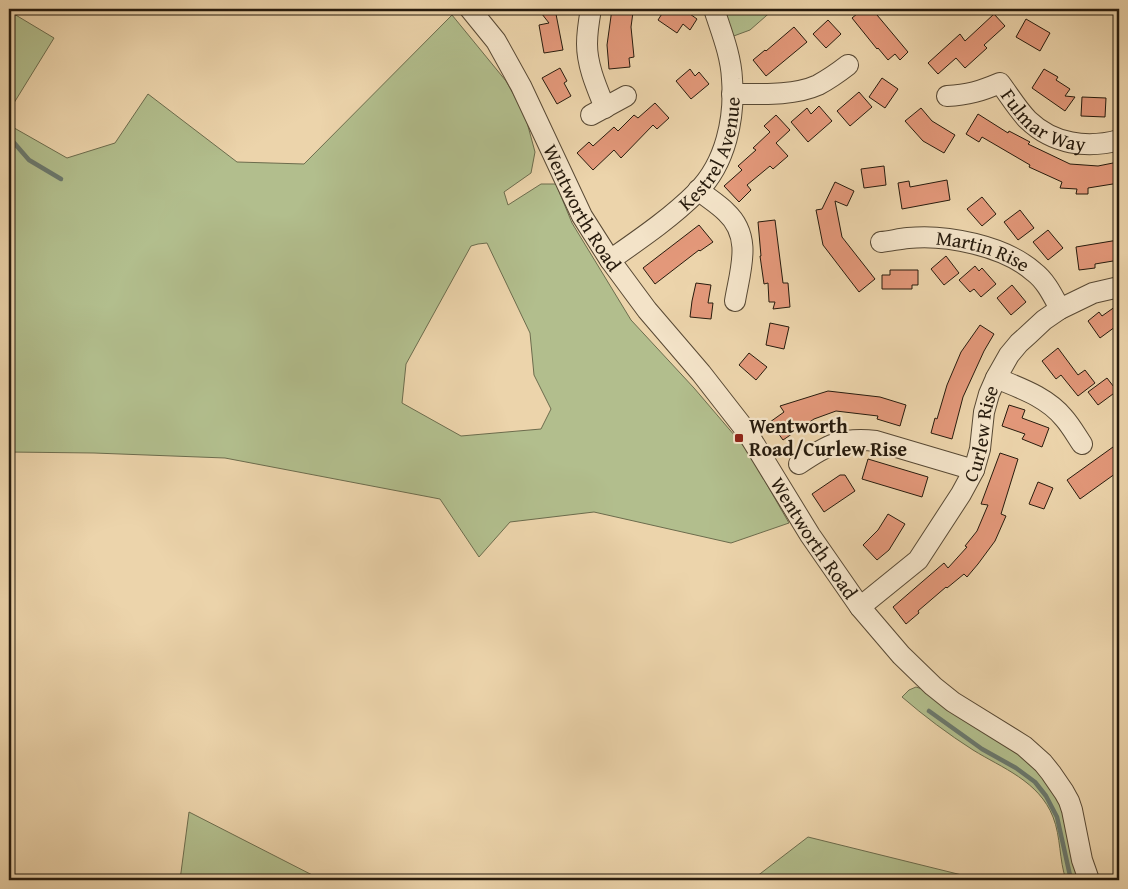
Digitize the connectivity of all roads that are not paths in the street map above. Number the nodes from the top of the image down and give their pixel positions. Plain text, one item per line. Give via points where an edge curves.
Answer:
1 (470, 9) edge
2 (591, 9) edge
3 (714, 9) edge
4 (848, 65) dead end
5 (732, 94) junction
6 (626, 96) dead end
7 (947, 96) dead end
8 (1119, 140) edge
9 (698, 190) junction
10 (881, 242) dead end
11 (610, 260) junction
12 (1119, 287) edge
13 (735, 301) dead end
14 (1060, 309) junction
15 (996, 378) junction
16 (1082, 444) dead end
17 (799, 464) dead end
18 (974, 470) junction
19 (860, 607) junction
20 (1089, 880) edge

1 - 11 street, Wentworth Road via 496,40 582,216
2 - 6 street via 587,45 598,111
3 - 5 street, Kestrel Avenue via 730,62
4 - 5 street via 817,85 801,90
5 - 9 street, Kestrel Avenue via 730,120 718,164
7 - 8 street, Fulmar Way via 964,95 1000,83 1028,120 1044,133 1065,142 1091,146
9 - 11 street, Kestrel Avenue via 677,210
9 - 13 street via 726,212 740,231 743,256
10 - 14 street, Martin Rise via 932,237 995,250 1036,272
11 - 19 street, Wentworth Road via 747,432 810,535
12 - 14 street, Curlew Rise via 1094,293
14 - 15 street, Curlew Rise via 1019,343
15 - 16 street via 1048,402 1065,418
15 - 18 street, Curlew Rise via 984,412 980,450
17 - 18 street via 816,452 850,439 876,441
18 - 19 street, Curlew Rise via 918,560
19 - 20 street, Wentworth Road via 927,681 953,702 1024,746 1047,768 1072,810

